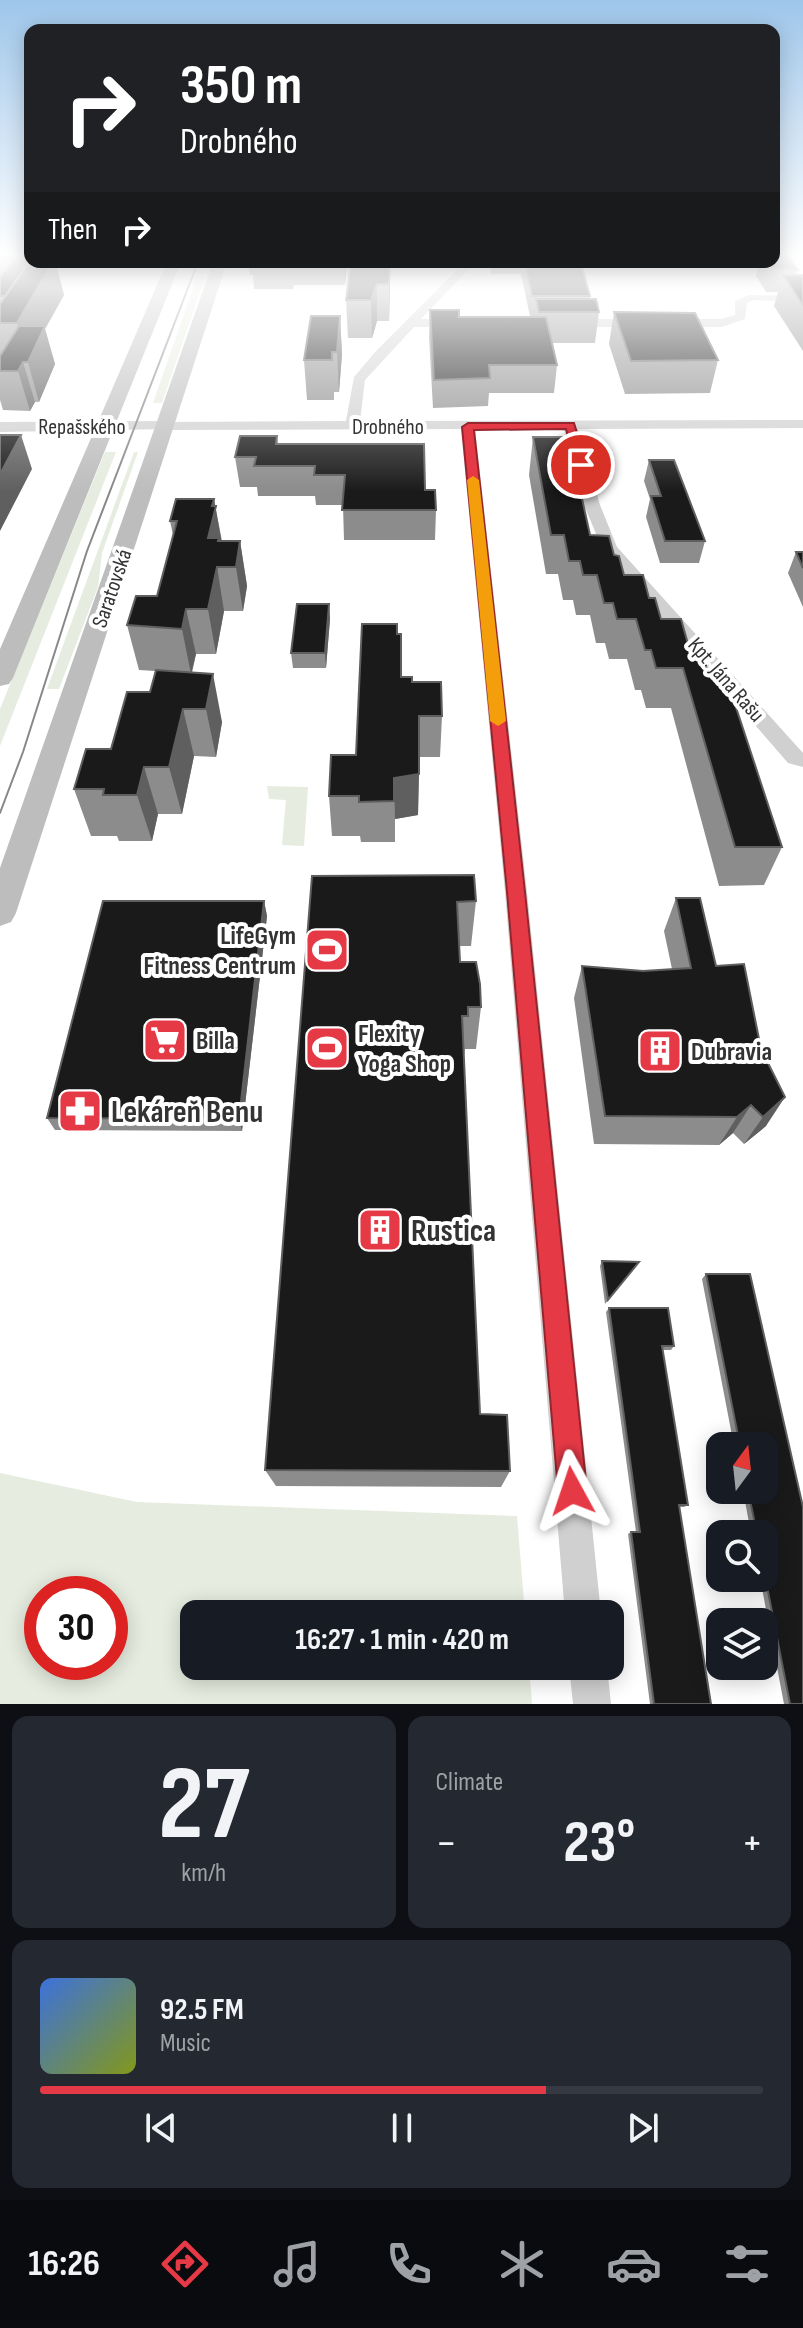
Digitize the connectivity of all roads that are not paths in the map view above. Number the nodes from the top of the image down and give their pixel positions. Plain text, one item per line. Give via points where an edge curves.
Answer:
1 (144, 334) edge
2 (196, 334) edge
3 (402, 334) edge
4 (803, 424) edge
5 (570, 425) junction
6 (106, 426) junction
7 (164, 426) junction
8 (352, 426) junction
9 (0, 427) edge
10 (468, 427) junction
11 (0, 678) edge
12 (803, 760) edge
13 (0, 913) edge
14 (582, 1600) edge
15 (589, 1680) edge
16 (592, 1704) edge

1 - 6 main road
2 - 7 main road, Saratovská
3 - 8 street via 359,380
4 - 5 street, Drobného
5 - 10 street, Drobného
5 - 12 street, Kpt. Jána Rašu via 610,548 795,758
6 - 7 street, Repašského
6 - 9 street, Repašského
6 - 11 main road
7 - 8 street, Drobného
7 - 13 main road, Saratovská
8 - 10 street, Drobného
10 - 14 street
15 - 16 street

